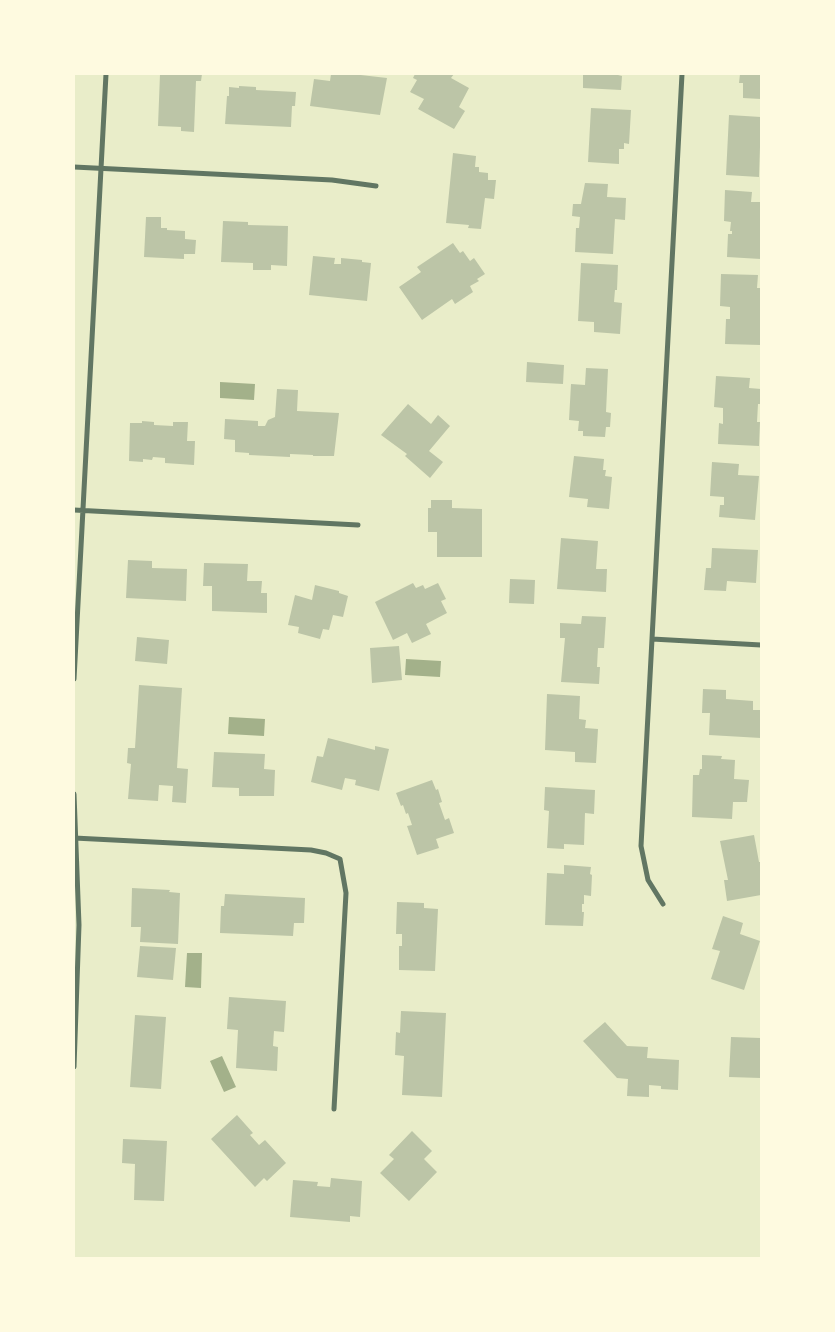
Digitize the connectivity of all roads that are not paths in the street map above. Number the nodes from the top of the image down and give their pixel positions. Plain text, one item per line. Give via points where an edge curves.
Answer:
1 (106, 74) edge
2 (682, 74) edge
3 (74, 167) edge
4 (101, 168) junction
5 (376, 186) dead end
6 (74, 510) edge
7 (83, 510) junction
8 (358, 524) dead end
9 (652, 639) junction
10 (761, 645) edge
11 (74, 679) edge
12 (74, 794) edge
13 (75, 838) edge
14 (663, 904) dead end
15 (74, 1067) edge
16 (334, 1109) dead end

1 - 4 street
2 - 9 street
3 - 4 street
4 - 5 street via 332,180
4 - 7 street
6 - 7 street
7 - 8 street
7 - 11 street
9 - 10 street
9 - 14 street via 641,846 648,880
12 - 13 street
13 - 15 street via 79,925
13 - 16 street via 311,850 340,859 346,893

